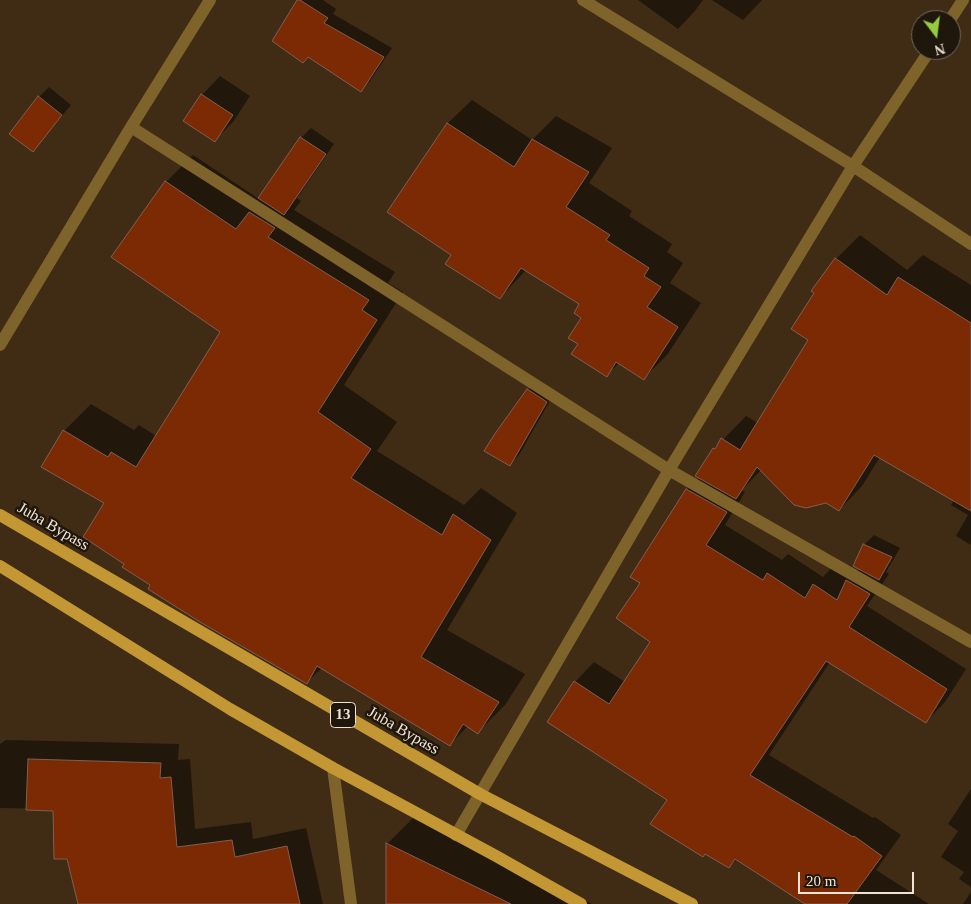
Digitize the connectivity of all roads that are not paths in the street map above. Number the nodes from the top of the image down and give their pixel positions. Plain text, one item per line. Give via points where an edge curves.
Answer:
1 (210, 0) edge
2 (584, 0) edge
3 (923, 60) edge
4 (131, 127) junction
5 (853, 166) junction
6 (971, 244) edge
7 (0, 345) edge
8 (670, 470) junction
9 (0, 515) edge
10 (0, 566) edge
11 (971, 642) edge
12 (333, 768) junction
13 (480, 794) junction
14 (456, 835) junction
15 (351, 904) edge
16 (581, 904) edge
17 (692, 904) edge

1 - 4 street
2 - 5 street
3 - 5 street
4 - 7 street
4 - 8 street
5 - 6 street
5 - 8 street
8 - 11 street
8 - 13 street
9 - 13 main road, Juba Bypass / 13
10 - 12 main road via 222,704
12 - 14 main road
12 - 15 street
13 - 14 street
13 - 17 main road, Juba Bypass / 13
14 - 16 main road

